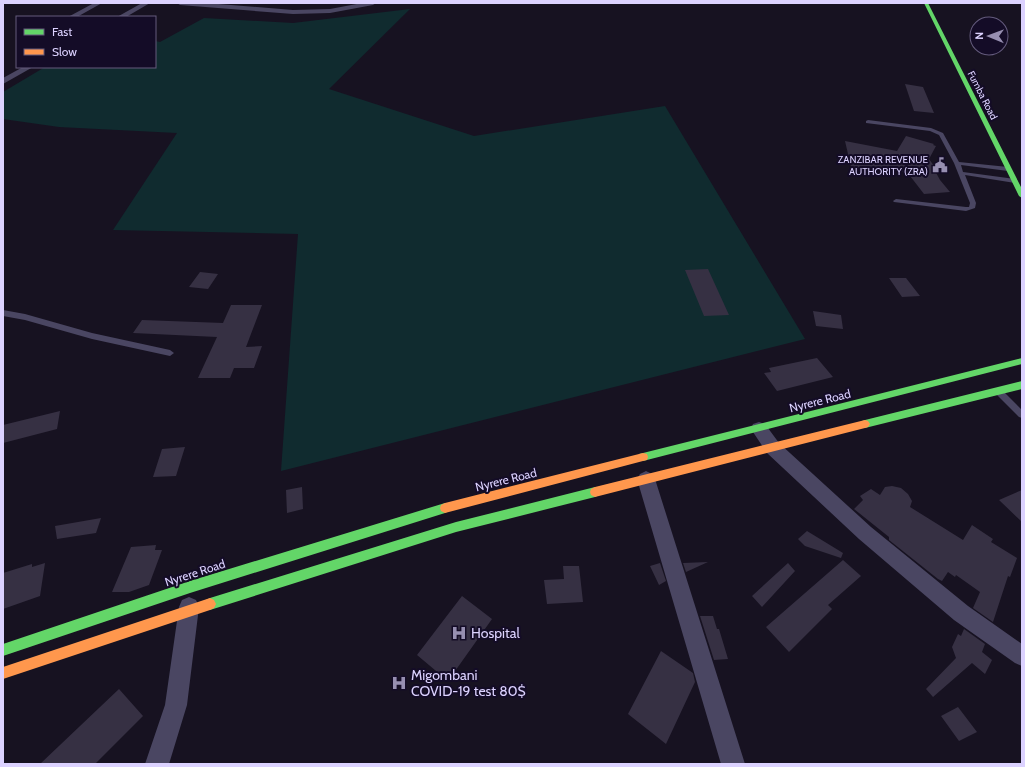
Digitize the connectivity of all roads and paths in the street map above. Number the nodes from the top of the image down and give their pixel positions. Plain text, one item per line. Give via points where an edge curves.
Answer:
1 (99, 3) edge
2 (147, 3) edge
3 (180, 3) edge
4 (373, 3) edge
5 (926, 3) edge
6 (74, 16) edge
7 (123, 16) edge
8 (26, 68) edge
9 (3, 81) edge
10 (868, 122) dead end
11 (957, 163) junction
12 (1008, 169) junction
13 (960, 173) junction
14 (1015, 181) junction
15 (1022, 196) edge
16 (896, 201) dead end
17 (3, 313) edge
18 (170, 353) dead end
19 (1022, 361) edge
20 (1022, 385) edge
21 (998, 392) junction
22 (1022, 415) edge
23 (759, 429) junction
24 (773, 448) junction
25 (646, 480) junction
26 (190, 587) junction
27 (189, 611) junction
28 (3, 650) edge
29 (1022, 656) edge
30 (3, 673) edge
31 (157, 764) edge
32 (733, 764) edge

1 - 6 street
2 - 7 street
3 - 4 street via 293,12 330,11
5 - 12 main road, Fumba Road
8 - 9 street
10 - 11 lane via 937,131 943,136
11 - 12 lane
11 - 13 lane
12 - 14 main road, Fumba Road
13 - 14 lane
13 - 16 lane via 973,203 972,208
14 - 15 main road, Fumba Road
17 - 18 lane
19 - 23 main road, Nyrere Road
20 - 21 main road
21 - 22 lane
21 - 24 main road
23 - 24 street
23 - 26 main road, Nyrere Road via 450,506
24 - 25 main road
24 - 29 street via 865,533 961,613
25 - 27 main road via 456,526
25 - 32 street
26 - 27 street
26 - 28 main road, Nyrere Road
27 - 30 main road
27 - 31 street via 176,705

